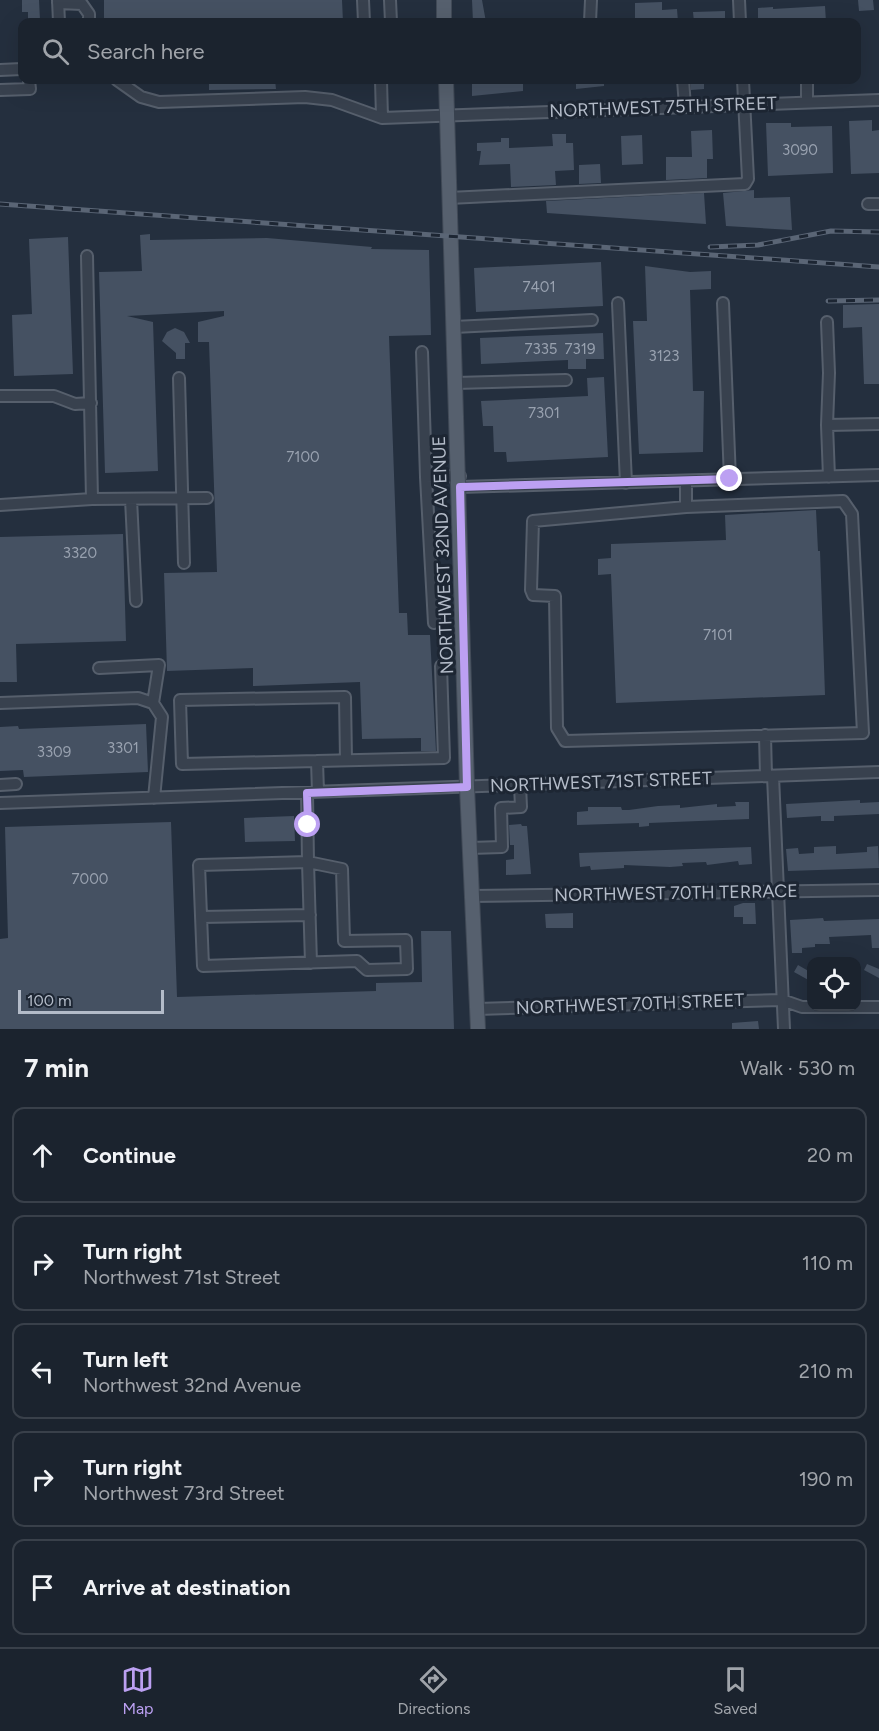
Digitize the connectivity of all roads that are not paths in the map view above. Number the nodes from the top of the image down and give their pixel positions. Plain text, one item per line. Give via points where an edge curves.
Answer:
1 (363, 0) edge
2 (390, 0) edge
3 (444, 0) edge
4 (591, 0) edge
5 (739, 0) edge
6 (58, 1) edge
7 (59, 18) edge
8 (89, 18) edge
9 (364, 18) edge
10 (391, 18) edge
11 (444, 18) edge
12 (590, 18) edge
13 (740, 18) edge
14 (18, 69) edge
15 (0, 70) edge
16 (29, 84) edge
17 (123, 84) edge
18 (381, 84) edge
19 (447, 84) edge
20 (683, 84) edge
21 (742, 84) edge
22 (807, 84) edge
23 (0, 90) edge
24 (879, 100) edge
25 (807, 103) junction
26 (745, 104) junction
27 (685, 106) junction
28 (448, 114) junction
29 (382, 118) junction
30 (449, 198) junction
31 (87, 256) dead end
32 (618, 303) dead end
33 (723, 303) dead end
34 (592, 320) dead end
35 (827, 322) dead end
36 (454, 327) junction
37 (422, 352) dead end
38 (179, 378) dead end
39 (566, 380) dead end
40 (456, 383) junction
41 (0, 396) edge
42 (91, 403) junction
43 (879, 424) edge
44 (827, 425) junction
45 (879, 475) edge
46 (426, 477) junction
47 (829, 477) junction
48 (730, 479) junction
49 (460, 481) junction
50 (686, 481) junction
51 (626, 483) junction
52 (182, 498) junction
53 (207, 498) dead end
54 (92, 499) junction
55 (130, 499) junction
56 (0, 505) edge
57 (686, 507) junction
58 (184, 563) dead end
59 (136, 601) dead end
60 (434, 623) dead end
61 (441, 666) dead end
62 (99, 668) dead end
63 (153, 703) junction
64 (0, 704) edge
65 (765, 735) junction
66 (346, 760) junction
67 (317, 761) junction
68 (879, 772) edge
69 (769, 776) junction
70 (16, 784) dead end
71 (0, 785) edge
72 (520, 785) junction
73 (467, 787) junction
74 (313, 792) junction
75 (154, 798) junction
76 (0, 803) edge
77 (470, 848) junction
78 (308, 862) junction
79 (879, 890) edge
80 (778, 891) junction
81 (472, 896) junction
82 (310, 915) junction
83 (201, 917) junction
84 (311, 963) junction
85 (783, 1000) junction
86 (879, 1007) edge
87 (477, 1009) junction
88 (478, 1029) edge
89 (784, 1029) edge

1 - 9 street
2 - 10 street
3 - 11 main road
4 - 12 street
5 - 13 street
6 - 7 street
6 - 8 street via 82,4
14 - 15 street
16 - 23 street via 30,89
17 - 29 street via 141,97 159,102 305,97 332,100
18 - 29 street
19 - 28 main road, NORTHWEST 32ND AVENUE
20 - 27 street
21 - 26 street
22 - 25 street
24 - 25 street, NORTHWEST 75TH STREET
25 - 26 street, NORTHWEST 75TH STREET
26 - 27 street, NORTHWEST 75TH STREET
26 - 30 street via 745,184
27 - 28 street, NORTHWEST 75TH STREET
28 - 29 street, NORTHWEST 75TH STREET
28 - 30 main road, NORTHWEST 32ND AVENUE
30 - 36 main road, NORTHWEST 32ND AVENUE
31 - 42 street
32 - 51 street
33 - 48 street
34 - 36 street
35 - 44 street
36 - 40 main road, NORTHWEST 32ND AVENUE
37 - 46 street
38 - 52 street
39 - 40 street
40 - 49 main road, NORTHWEST 32ND AVENUE
41 - 42 street via 54,396 75,404
42 - 54 street
43 - 44 street
44 - 47 street
45 - 47 street
46 - 49 street
46 - 60 street
47 - 48 street
48 - 50 street
49 - 51 street
49 - 73 main road, NORTHWEST 32ND AVENUE
50 - 51 street
50 - 57 street
52 - 53 street
52 - 55 street
52 - 58 street
54 - 55 street
54 - 56 street
55 - 59 street
57 - 65 street via 843,501 852,514 863,733
57 - 65 street via 533,521 533,595 555,596 557,728 565,741
61 - 66 street via 444,758
62 - 63 street via 159,665
63 - 64 street via 138,698
63 - 75 street via 162,717
65 - 69 street
66 - 67 street
66 - 67 street via 345,698 180,700 182,764
67 - 74 street
68 - 69 street, NORTHWEST 71ST STREET
69 - 72 street, NORTHWEST 71ST STREET
69 - 80 street
70 - 71 street
72 - 73 street, NORTHWEST 71ST STREET
72 - 77 street via 520,807 501,808 502,847
73 - 74 street, NORTHWEST 71ST STREET
73 - 77 main road, NORTHWEST 32ND AVENUE
74 - 75 street, NORTHWEST 71ST STREET
74 - 78 street
75 - 76 street, NORTHWEST 71ST STREET
77 - 81 main road, NORTHWEST 32ND AVENUE
78 - 82 street
78 - 83 street via 199,865
78 - 84 street via 342,869 344,941 406,940 407,969 367,970 357,961
79 - 80 street, NORTHWEST 70TH TERRACE
80 - 81 street, NORTHWEST 70TH TERRACE
80 - 85 street
81 - 87 main road, NORTHWEST 32ND AVENUE
82 - 83 street
82 - 84 street
83 - 84 street via 203,966
85 - 86 street, NORTHWEST 70TH STREET via 802,1007
85 - 87 street, NORTHWEST 70TH STREET
85 - 89 street
87 - 88 main road, NORTHWEST 32ND AVENUE

